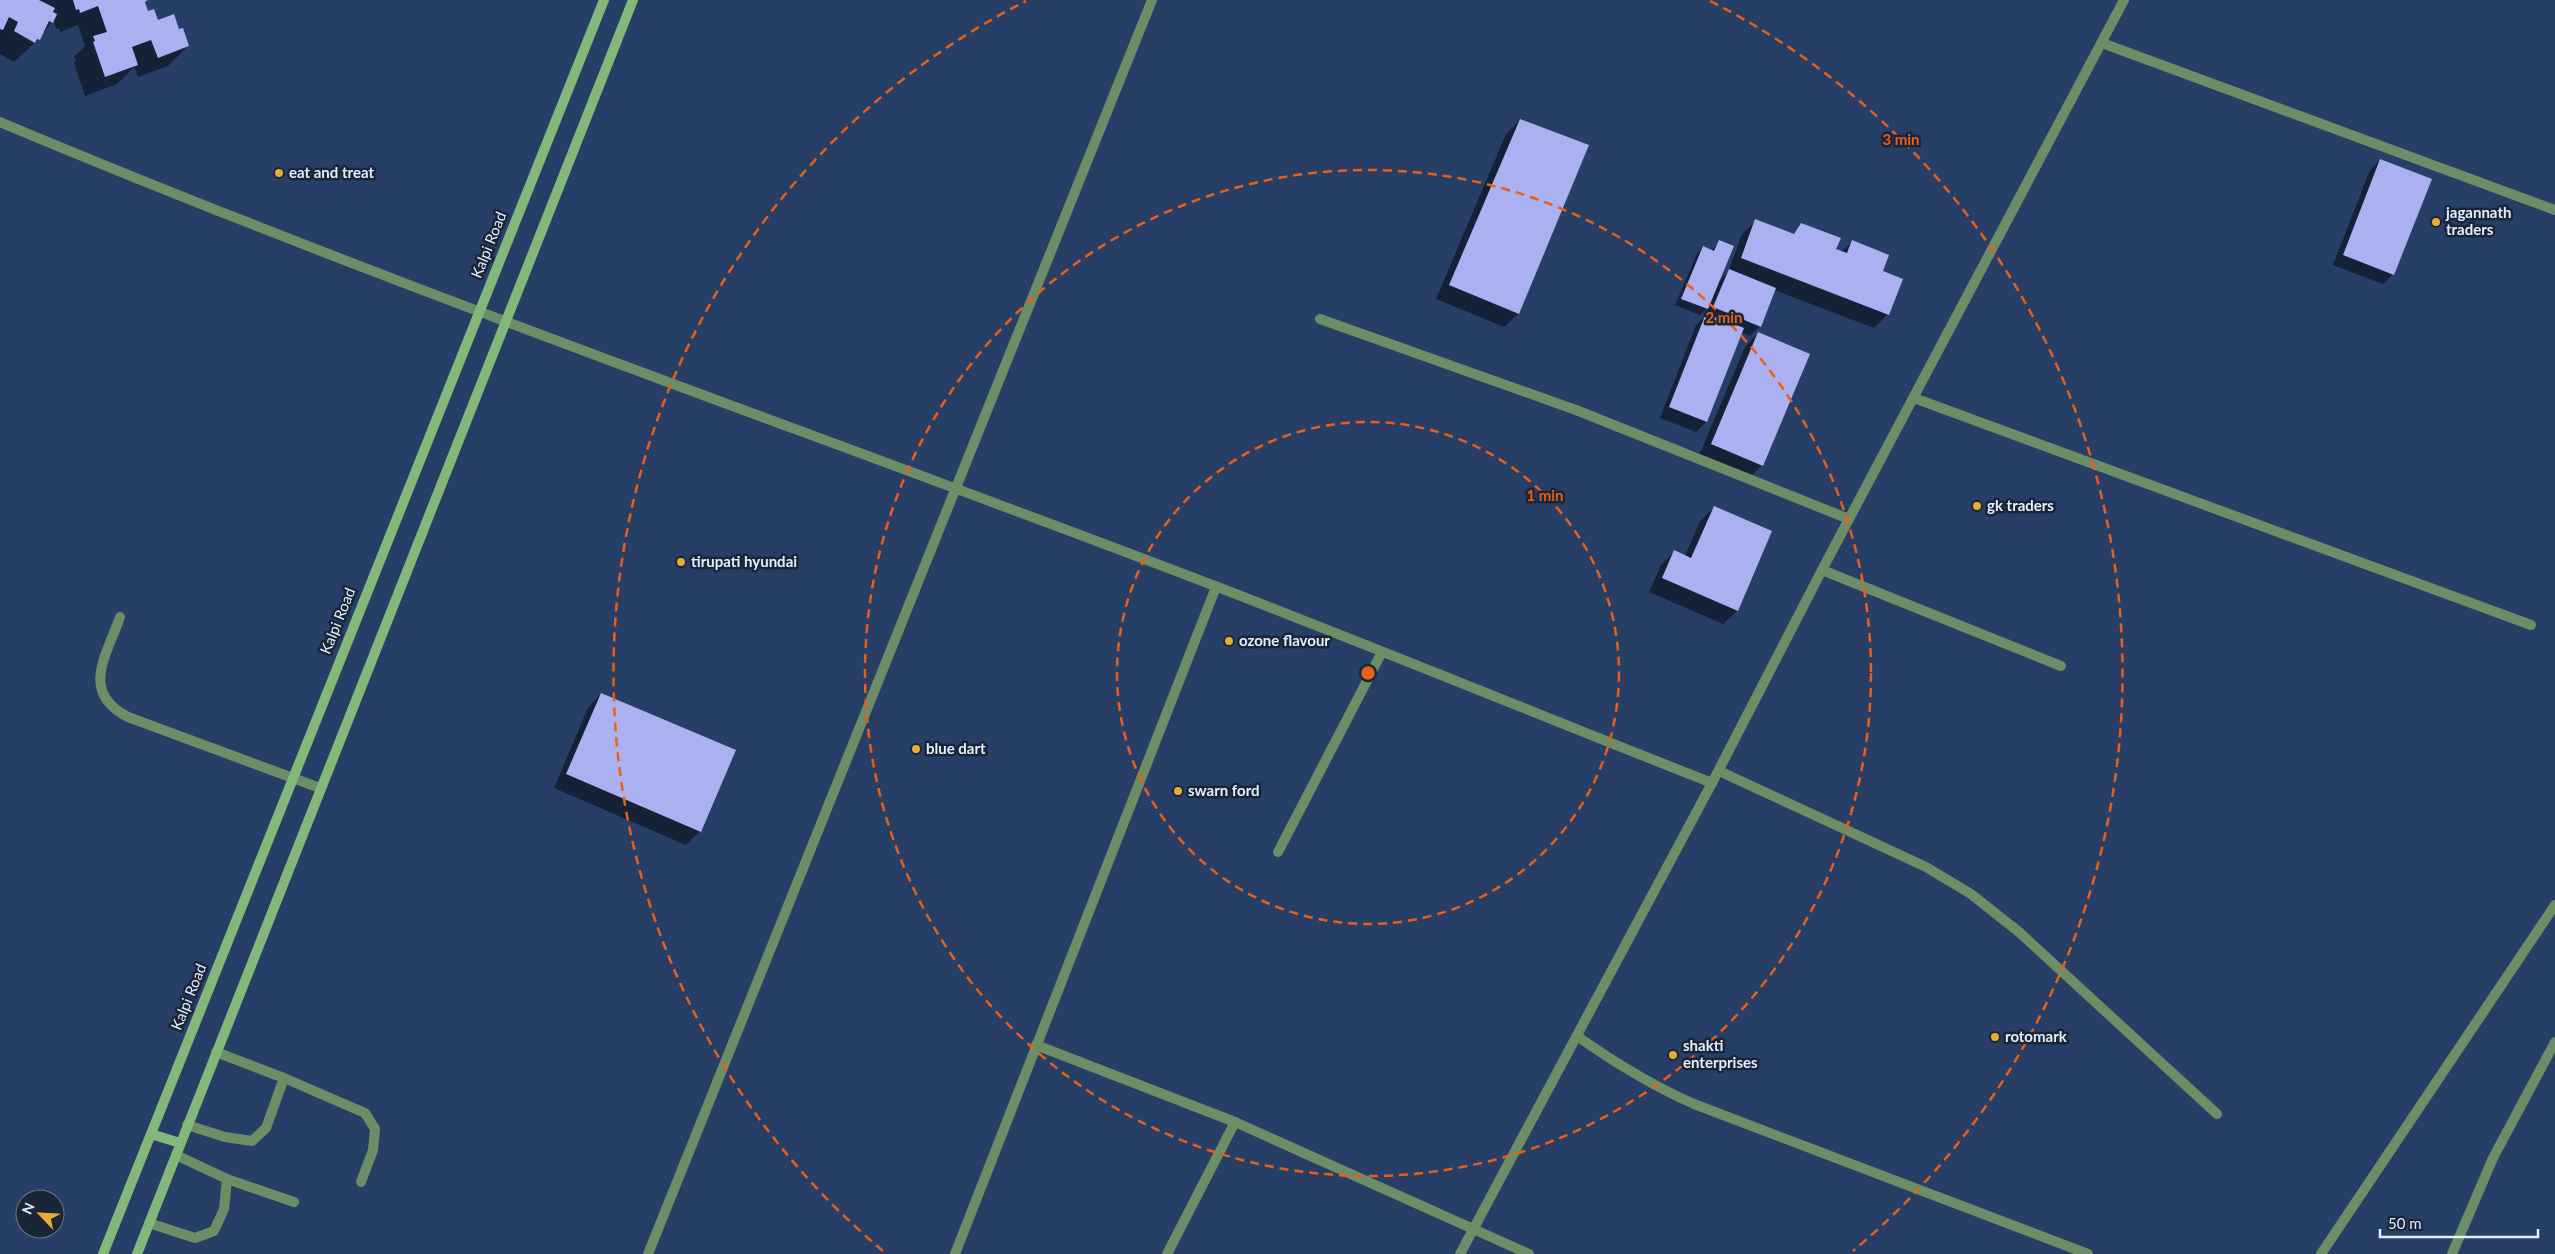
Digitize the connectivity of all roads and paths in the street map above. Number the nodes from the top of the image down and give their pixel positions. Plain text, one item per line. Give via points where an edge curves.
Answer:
1 (604, 0) edge
2 (633, 0) edge
3 (1152, 0) edge
4 (2124, 0) edge
5 (2102, 44) junction
6 (0, 122) edge
7 (2555, 210) edge
8 (478, 312) junction
9 (1320, 319) dead end
10 (504, 321) junction
11 (1914, 398) junction
12 (955, 489) junction
13 (1849, 519) junction
14 (1822, 570) junction
15 (1216, 586) junction
16 (120, 617) dead end
17 (2531, 625) dead end
18 (1382, 652) junction
19 (2061, 666) dead end
20 (1719, 770) junction
21 (292, 778) junction
22 (1712, 784) junction
23 (320, 788) junction
24 (1278, 852) dead end
25 (2555, 905) edge
26 (1577, 1036) junction
27 (2555, 1042) edge
28 (1036, 1045) junction
29 (216, 1052) junction
30 (284, 1078) junction
31 (2217, 1114) dead end
32 (1235, 1122) junction
33 (187, 1125) junction
34 (150, 1134) junction
35 (180, 1143) junction
36 (176, 1155) junction
37 (227, 1179) junction
38 (361, 1182) dead end
39 (294, 1202) dead end
40 (149, 1223) junction
41 (1474, 1228) junction
42 (103, 1254) edge
43 (137, 1254) edge
44 (648, 1254) edge
45 (955, 1254) edge
46 (1167, 1254) edge
47 (1460, 1254) edge
48 (1529, 1254) edge
49 (2088, 1254) edge
50 (2322, 1254) edge
51 (2452, 1254) edge

1 - 8 main road, Kalpi Road
2 - 10 main road
3 - 12 street
4 - 5 street
5 - 7 street
5 - 11 street
6 - 8 street
8 - 10 street
8 - 21 main road, Kalpi Road
9 - 13 street via 1576,410
10 - 12 street
10 - 23 main road
11 - 13 street
11 - 17 street
12 - 15 street
12 - 44 street
13 - 14 street
14 - 19 street
14 - 20 street
15 - 18 street
15 - 28 street
16 - 21 street via 100,676 102,695 112,709
18 - 22 street
18 - 24 street
20 - 22 street
20 - 31 street via 1926,867 1971,894 2019,932
21 - 23 street
21 - 34 main road, Kalpi Road
22 - 26 street
23 - 29 main road
25 - 50 street
26 - 41 street
26 - 49 street via 1653,1086 1694,1104
27 - 51 street via 2492,1158
28 - 32 street
28 - 45 street
29 - 30 street
29 - 33 main road
30 - 33 street via 266,1128 252,1141 225,1137
30 - 38 street via 364,1113 375,1129 373,1150
32 - 41 street
32 - 46 street
33 - 35 main road
34 - 35 main road
34 - 42 main road, Kalpi Road
35 - 36 main road
36 - 37 street
36 - 40 main road
37 - 39 street
37 - 40 street via 224,1209 214,1232 195,1238
40 - 43 main road
41 - 47 street
41 - 48 street

